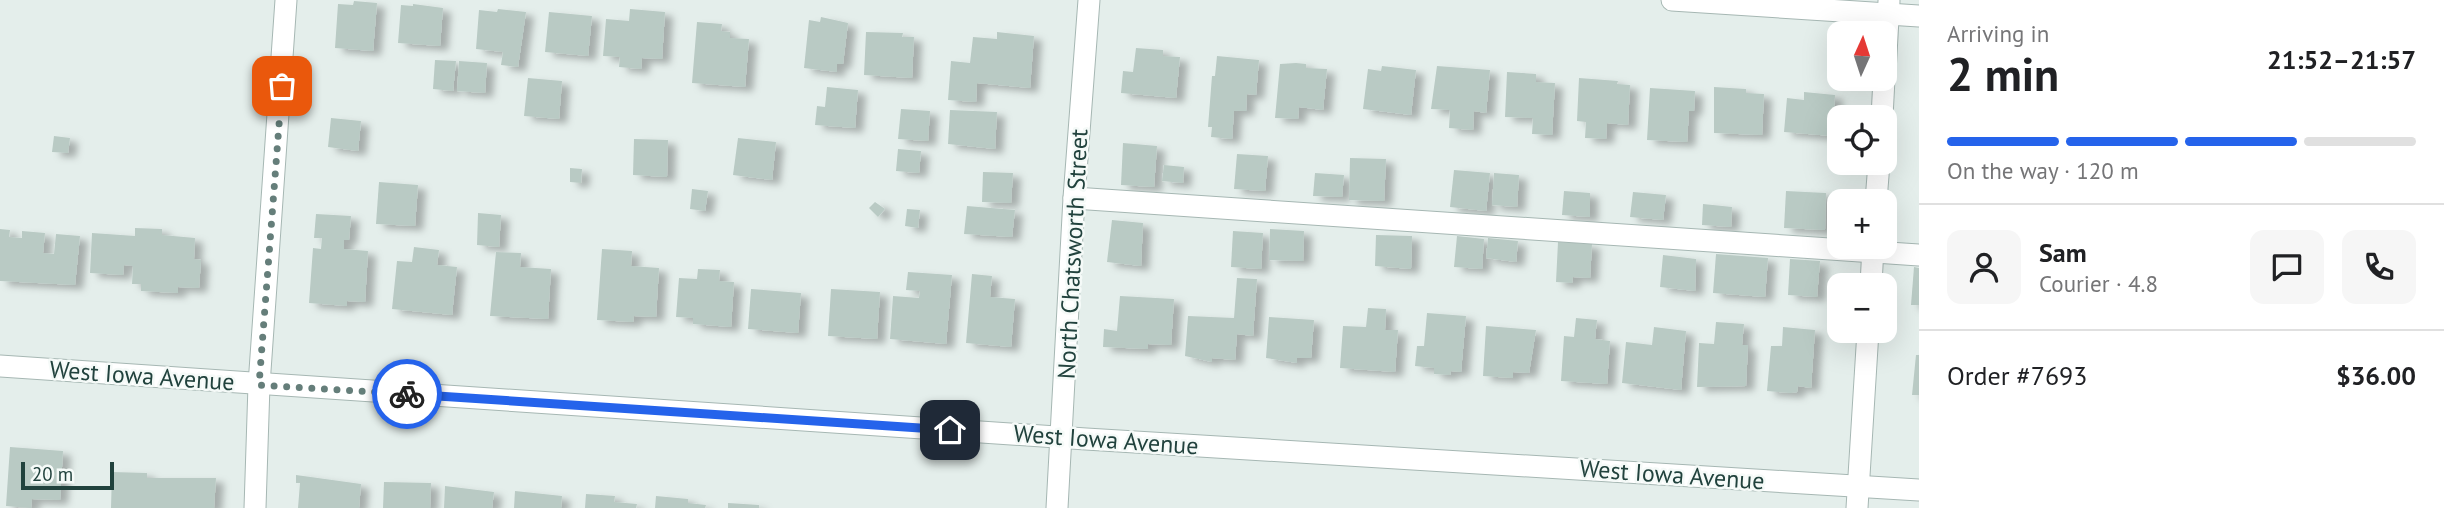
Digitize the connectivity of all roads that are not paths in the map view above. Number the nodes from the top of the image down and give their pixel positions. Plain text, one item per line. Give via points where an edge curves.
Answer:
1 (286, 0) edge
2 (1089, 0) edge
3 (1672, 0) edge
4 (1889, 7) edge
5 (1919, 16) edge
6 (1074, 198) junction
7 (1827, 247) edge
8 (1897, 253) edge
9 (1919, 255) edge
10 (1867, 343) edge
11 (0, 366) edge
12 (259, 385) junction
13 (1062, 437) junction
14 (1919, 490) edge
15 (1857, 497) edge
16 (255, 508) edge
17 (1057, 508) edge

1 - 12 street
2 - 6 street, North Chatsworth Street
3 - 4 street
4 - 5 street
6 - 7 street
6 - 13 street, North Chatsworth Street
8 - 9 street
10 - 15 street
11 - 12 street, West Iowa Avenue
12 - 13 street, West Iowa Avenue
12 - 16 street
13 - 15 street, West Iowa Avenue
13 - 17 street, North Chatsworth Street
14 - 15 street, West Iowa Avenue

